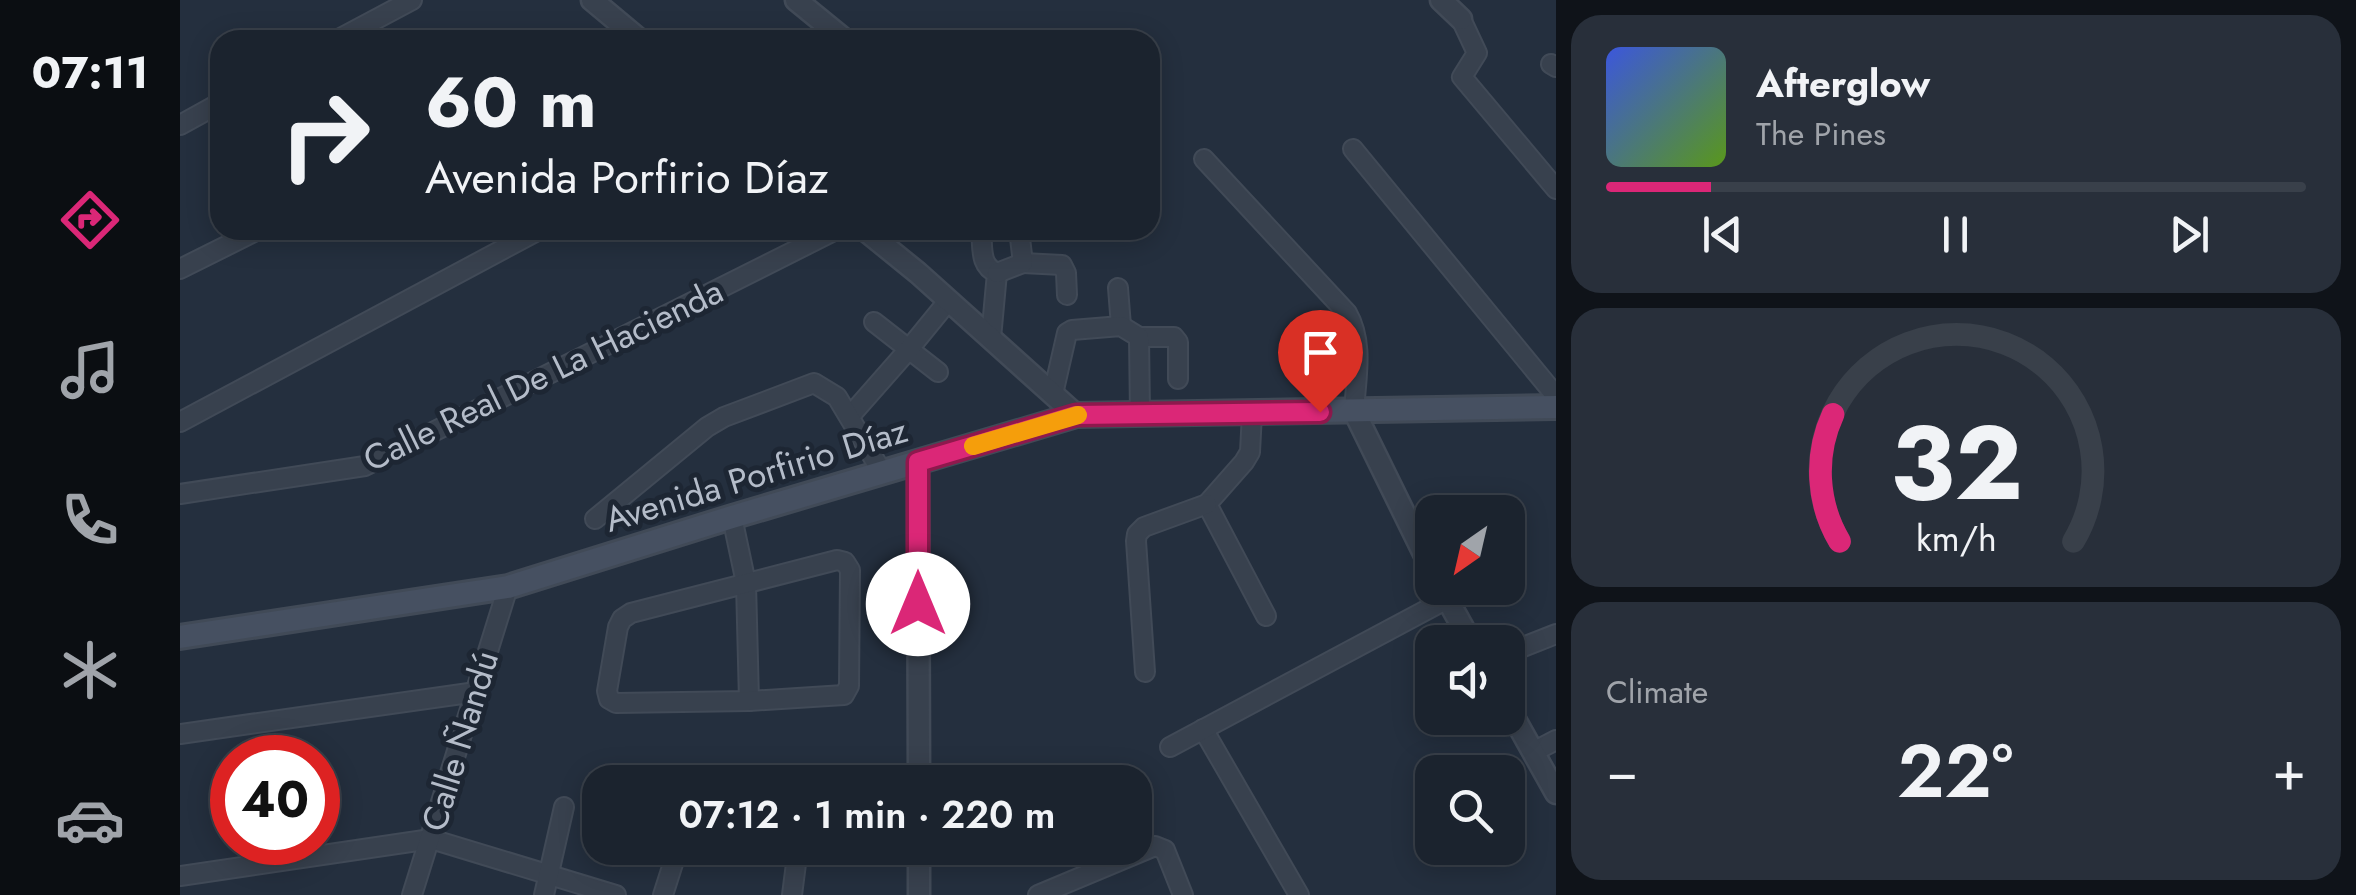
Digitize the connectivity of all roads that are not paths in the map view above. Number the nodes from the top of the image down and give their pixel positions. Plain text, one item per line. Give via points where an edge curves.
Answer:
1 (592, 0) edge
2 (796, 0) edge
3 (1441, 0) edge
4 (404, 1) edge
5 (1461, 9) edge
6 (354, 30) edge
7 (627, 30) edge
8 (833, 30) edge
9 (210, 108) edge
10 (180, 124) edge
11 (1354, 149) dead end
12 (1204, 159) dead end
13 (1556, 189) edge
14 (238, 240) edge
15 (520, 240) edge
16 (816, 240) edge
17 (877, 240) edge
18 (983, 240) edge
19 (1020, 240) edge
20 (1022, 263) junction
21 (180, 269) edge
22 (997, 273) junction
23 (1118, 288) dead end
24 (1066, 295) dead end
25 (949, 300) junction
26 (874, 322) dead end
27 (1122, 326) junction
28 (1139, 337) junction
29 (990, 338) junction
30 (909, 350) junction
31 (938, 372) dead end
32 (1178, 379) dead end
33 (1053, 394) junction
34 (1556, 396) edge
35 (1556, 407) edge
36 (1354, 411) junction
37 (1252, 412) junction
38 (1140, 414) junction
39 (1076, 415) junction
40 (850, 416) junction
41 (180, 422) edge
42 (918, 462) junction
43 (882, 472) junction
44 (180, 494) edge
45 (1206, 504) junction
46 (732, 517) junction
47 (595, 519) dead end
48 (1415, 535) edge
49 (746, 584) junction
50 (508, 587) junction
51 (1423, 605) edge
52 (1266, 616) dead end
53 (1556, 634) edge
54 (180, 637) edge
55 (1525, 646) edge
56 (1145, 672) dead end
57 (476, 692) junction
58 (749, 701) junction
59 (1203, 729) junction
60 (180, 734) edge
61 (1524, 735) edge
62 (1556, 740) edge
63 (1170, 747) dead end
64 (1533, 752) junction
65 (919, 765) edge
66 (1553, 780) edge
67 (564, 807) dead end
68 (430, 839) junction
69 (673, 865) edge
70 (796, 865) edge
71 (921, 865) edge
72 (548, 875) junction
73 (180, 876) edge
74 (412, 895) edge
75 (544, 895) edge
76 (616, 895) edge
77 (663, 895) edge
78 (792, 895) edge
79 (919, 895) edge
80 (1038, 895) edge
81 (1182, 895) edge
82 (1298, 895) edge

1 - 7 street
2 - 8 street
3 - 5 street
4 - 6 street
5 - 13 street via 1476,53 1462,77
9 - 10 street
11 - 34 street
12 - 36 street via 1355,327
14 - 21 street
15 - 41 street
16 - 44 street, Calle Real De La Hacienda via 365,466
17 - 25 street
18 - 22 street via 984,264
19 - 20 street
20 - 22 street
20 - 24 street via 1062,265
22 - 29 street
23 - 27 street
25 - 29 street
25 - 30 street
26 - 30 street
27 - 28 street
27 - 33 street via 1067,334
28 - 32 street via 1174,337
28 - 38 street
29 - 33 street
30 - 31 street
30 - 40 street
33 - 39 street
35 - 36 main road, Avenida Porfirio Díaz
36 - 37 main road, Avenida Porfirio Díaz
36 - 48 street
37 - 38 main road, Avenida Porfirio Díaz
37 - 45 street via 1250,452
38 - 39 main road, Avenida Porfirio Díaz
39 - 42 main road, Avenida Porfirio Díaz
40 - 43 street
40 - 47 street via 837,397 814,383 739,411 707,428
42 - 43 main road, Avenida Porfirio Díaz
42 - 65 street
43 - 46 main road, Avenida Porfirio Díaz
45 - 52 street
45 - 56 street via 1137,534
46 - 49 street
46 - 50 main road, Avenida Porfirio Díaz
49 - 58 street
49 - 58 street via 837,560 850,570 844,695
49 - 58 street via 622,618 607,691 616,703
50 - 54 main road, Avenida Porfirio Díaz
50 - 57 street, Calle Ñandú
51 - 59 street
53 - 55 street
57 - 60 street
57 - 68 street, Calle Ñandú
59 - 63 street
59 - 82 street
61 - 64 street
62 - 64 street
64 - 66 street
67 - 72 street
68 - 72 street
68 - 73 street
68 - 74 street, Calle Ñandú
69 - 77 street
70 - 78 street
71 - 79 street
72 - 75 street
72 - 76 street
80 - 81 street via 1155,846 1165,850

